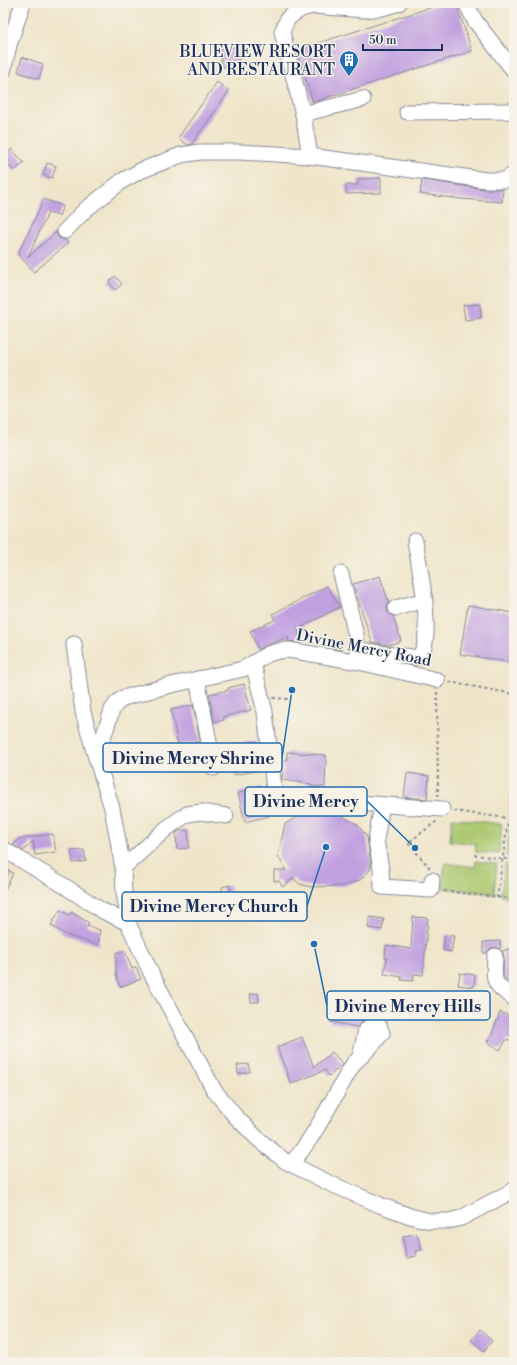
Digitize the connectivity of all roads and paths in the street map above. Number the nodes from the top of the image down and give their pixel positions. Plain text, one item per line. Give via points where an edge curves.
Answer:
1 (23, 3) edge
2 (399, 3) edge
3 (466, 3) edge
4 (514, 70) edge
5 (3, 71) edge
6 (363, 99) dead end
7 (514, 111) edge
8 (407, 112) dead end
9 (303, 114) junction
10 (310, 156) junction
11 (514, 174) edge
12 (65, 231) dead end
13 (415, 541) dead end
14 (341, 574) dead end
15 (425, 600) junction
16 (396, 608) dead end
17 (74, 644) dead end
18 (358, 656) junction
19 (253, 663) junction
20 (197, 679) junction
21 (437, 680) junction
22 (514, 694) edge
23 (94, 751) junction
24 (214, 768) dead end
25 (514, 780) edge
26 (382, 805) junction
27 (440, 812) junction
28 (226, 816) dead end
29 (508, 818) junction
30 (514, 819) edge
31 (3, 849) edge
32 (474, 856) dead end
33 (502, 859) junction
34 (514, 860) edge
35 (123, 868) junction
36 (432, 880) junction
37 (497, 898) junction
38 (514, 899) edge
39 (128, 923) junction
40 (495, 956) dead end
41 (514, 998) edge
42 (360, 1057) dead end
43 (291, 1164) junction
44 (514, 1190) edge

1 - 5 street
2 - 9 street via 365,10 313,6 301,9 288,18 282,32
3 - 4 street via 475,21
6 - 9 street
7 - 8 street
9 - 10 street
10 - 11 street via 486,180 505,180
10 - 12 street via 212,152 181,155 122,181
13 - 15 street
14 - 18 street
15 - 16 street
15 - 18 street via 425,648 421,654 417,657
17 - 23 street via 82,712
18 - 19 street, Divine Mercy Road via 289,650 268,654
18 - 21 street, Divine Mercy Road
19 - 20 street, Divine Mercy Road via 243,669
19 - 26 street via 264,712 275,797
20 - 23 street, Divine Mercy Road via 131,695 119,701 110,713 101,742
20 - 24 street
21 - 22 path
21 - 27 path
23 - 35 street via 112,808
25 - 29 path
26 - 27 street
26 - 36 street via 376,840 382,887
27 - 29 path
27 - 36 path via 408,843
28 - 35 street via 201,812 187,814 167,828
29 - 30 path
29 - 33 path
31 - 39 street via 100,910
32 - 33 path
33 - 34 path
33 - 37 path
35 - 39 street
36 - 37 path
37 - 38 path
39 - 43 street via 152,975 214,1090 258,1139
40 - 41 street via 494,980 499,988
42 - 43 street via 304,1149
43 - 44 street via 380,1205 430,1221 448,1222 462,1218

